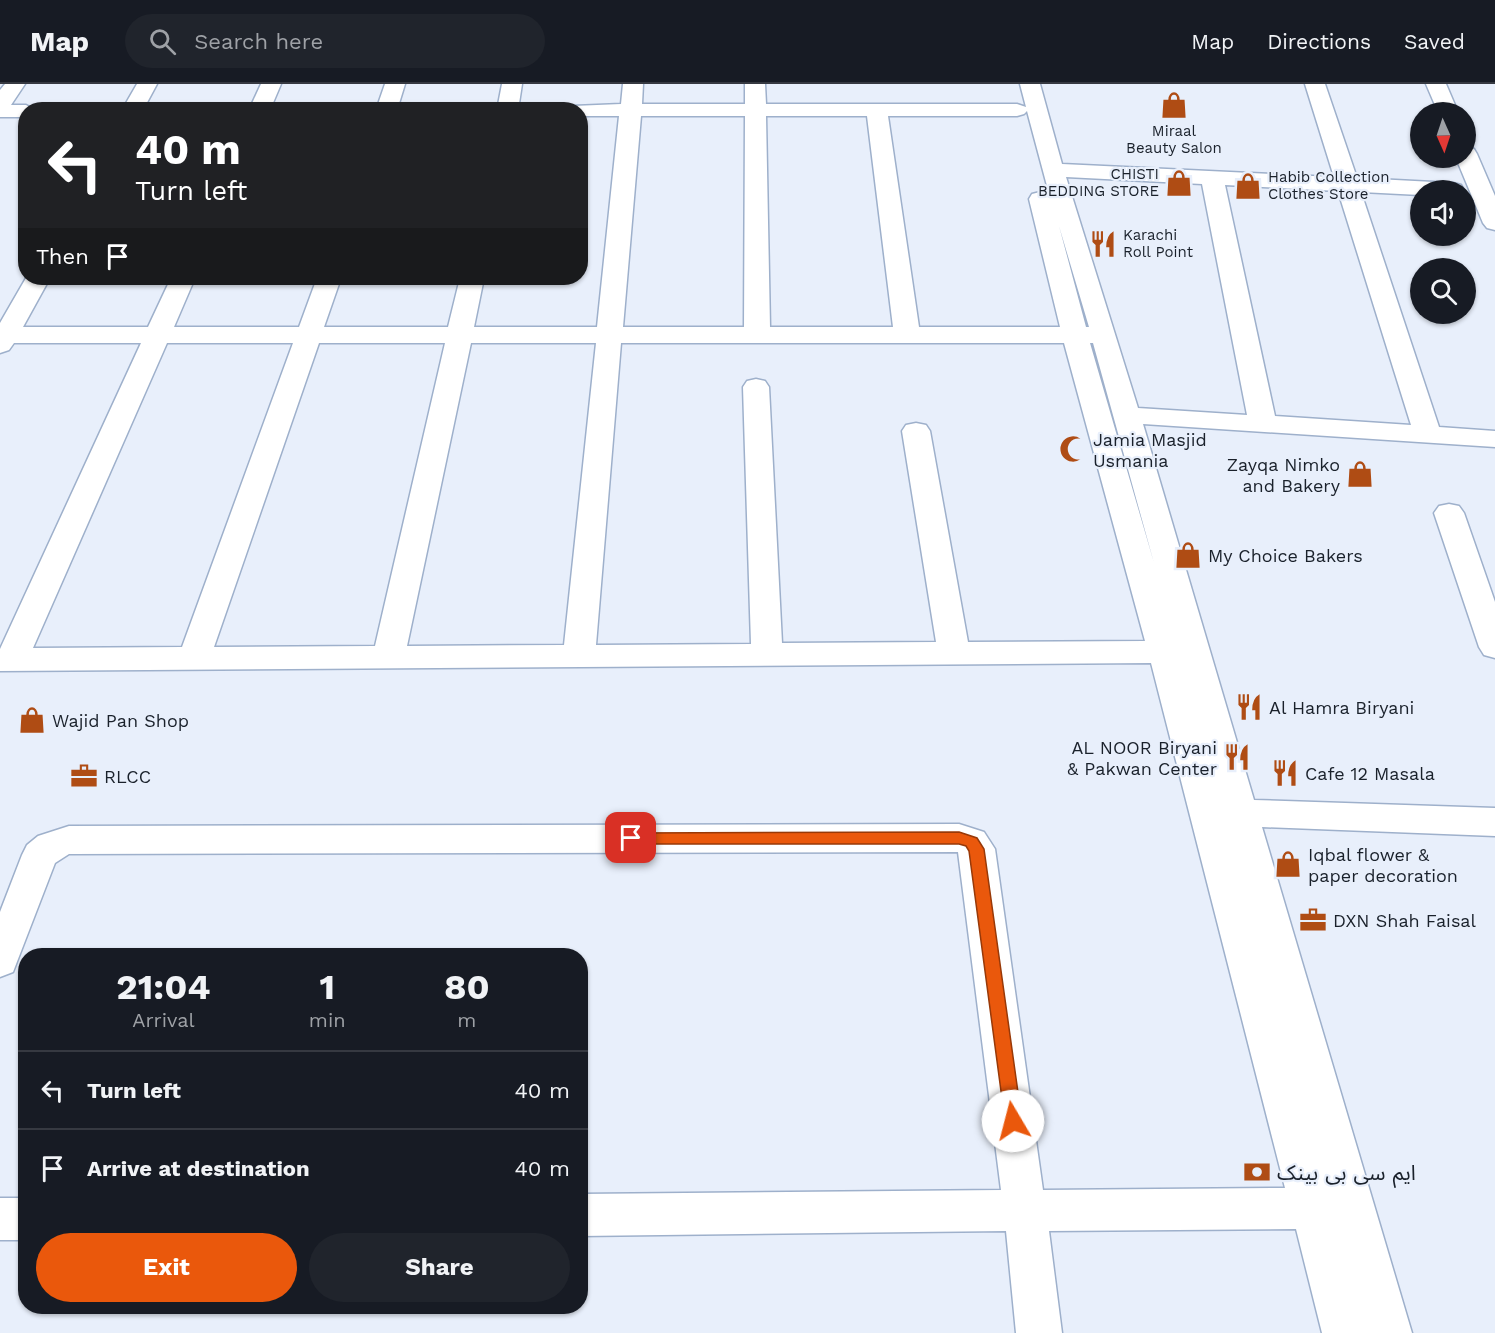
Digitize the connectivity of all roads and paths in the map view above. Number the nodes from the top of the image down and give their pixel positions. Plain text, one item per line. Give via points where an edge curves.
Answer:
1 (15, 84) edge
2 (147, 84) edge
3 (270, 84) edge
4 (395, 84) edge
5 (512, 84) edge
6 (633, 84) edge
7 (755, 84) edge
8 (1315, 84) edge
9 (1436, 84) edge
10 (1019, 92) edge
11 (137, 102) edge
12 (262, 102) edge
13 (389, 102) edge
14 (509, 102) edge
15 (1444, 102) edge
16 (0, 105) edge
17 (588, 110) edge
18 (630, 110) junction
19 (756, 110) junction
20 (877, 110) junction
21 (0, 111) edge
22 (18, 111) edge
23 (1472, 168) edge
24 (1053, 170) junction
25 (1212, 177) junction
26 (1346, 185) junction
27 (1410, 188) edge
28 (1481, 192) edge
29 (1495, 223) edge
30 (34, 285) edge
31 (180, 285) edge
32 (327, 285) edge
33 (471, 285) edge
34 (157, 335) junction
35 (310, 335) junction
36 (460, 335) junction
37 (608, 335) junction
38 (757, 335) junction
39 (908, 335) junction
40 (1090, 335) junction
41 (2, 338) edge
42 (756, 387) dead end
43 (1127, 416) junction
44 (1263, 424) junction
45 (916, 430) dead end
46 (1428, 435) junction
47 (1495, 439) edge
48 (1449, 513) dead end
49 (1495, 647) edge
50 (1164, 652) junction
51 (954, 654) junction
52 (767, 655) junction
53 (389, 656) junction
54 (579, 656) junction
55 (194, 659) junction
56 (6, 660) edge
57 (1240, 813) junction
58 (1495, 822) edge
59 (0, 961) edge
60 (1312, 1208) junction
61 (1025, 1212) junction
62 (588, 1215) edge
63 (0, 1219) edge
64 (18, 1219) edge
65 (1039, 1333) edge
66 (1345, 1333) edge
67 (1389, 1333) edge

1 - 16 street
2 - 11 street
3 - 12 street
4 - 13 street
5 - 14 street
6 - 18 street
7 - 19 street
8 - 26 street
9 - 15 street
10 - 20 street
10 - 24 street
10 - 40 street
17 - 18 street
18 - 19 street
18 - 37 street
19 - 20 street
19 - 38 street
20 - 39 street
21 - 22 street
23 - 28 street
24 - 25 street
24 - 40 street
25 - 26 street
25 - 44 street
26 - 27 street
26 - 46 street
28 - 29 street
30 - 41 street
31 - 34 street
32 - 35 street
33 - 36 street
34 - 35 street
34 - 41 street
34 - 56 street
35 - 36 street
35 - 55 street
36 - 37 street
36 - 53 street
37 - 38 street
37 - 54 street
38 - 39 street
39 - 40 street
40 - 43 street
40 - 50 street
42 - 52 street
43 - 44 street
43 - 57 street
44 - 46 street
45 - 51 street
46 - 47 street
48 - 49 street
50 - 51 street
50 - 60 street
51 - 52 street
52 - 54 street
53 - 54 street
53 - 55 street
55 - 56 street
57 - 58 street
57 - 67 street
59 - 61 street via 40,855 69,840 959,838 977,849
60 - 61 street
60 - 66 street
61 - 62 street
61 - 65 street
63 - 64 street

